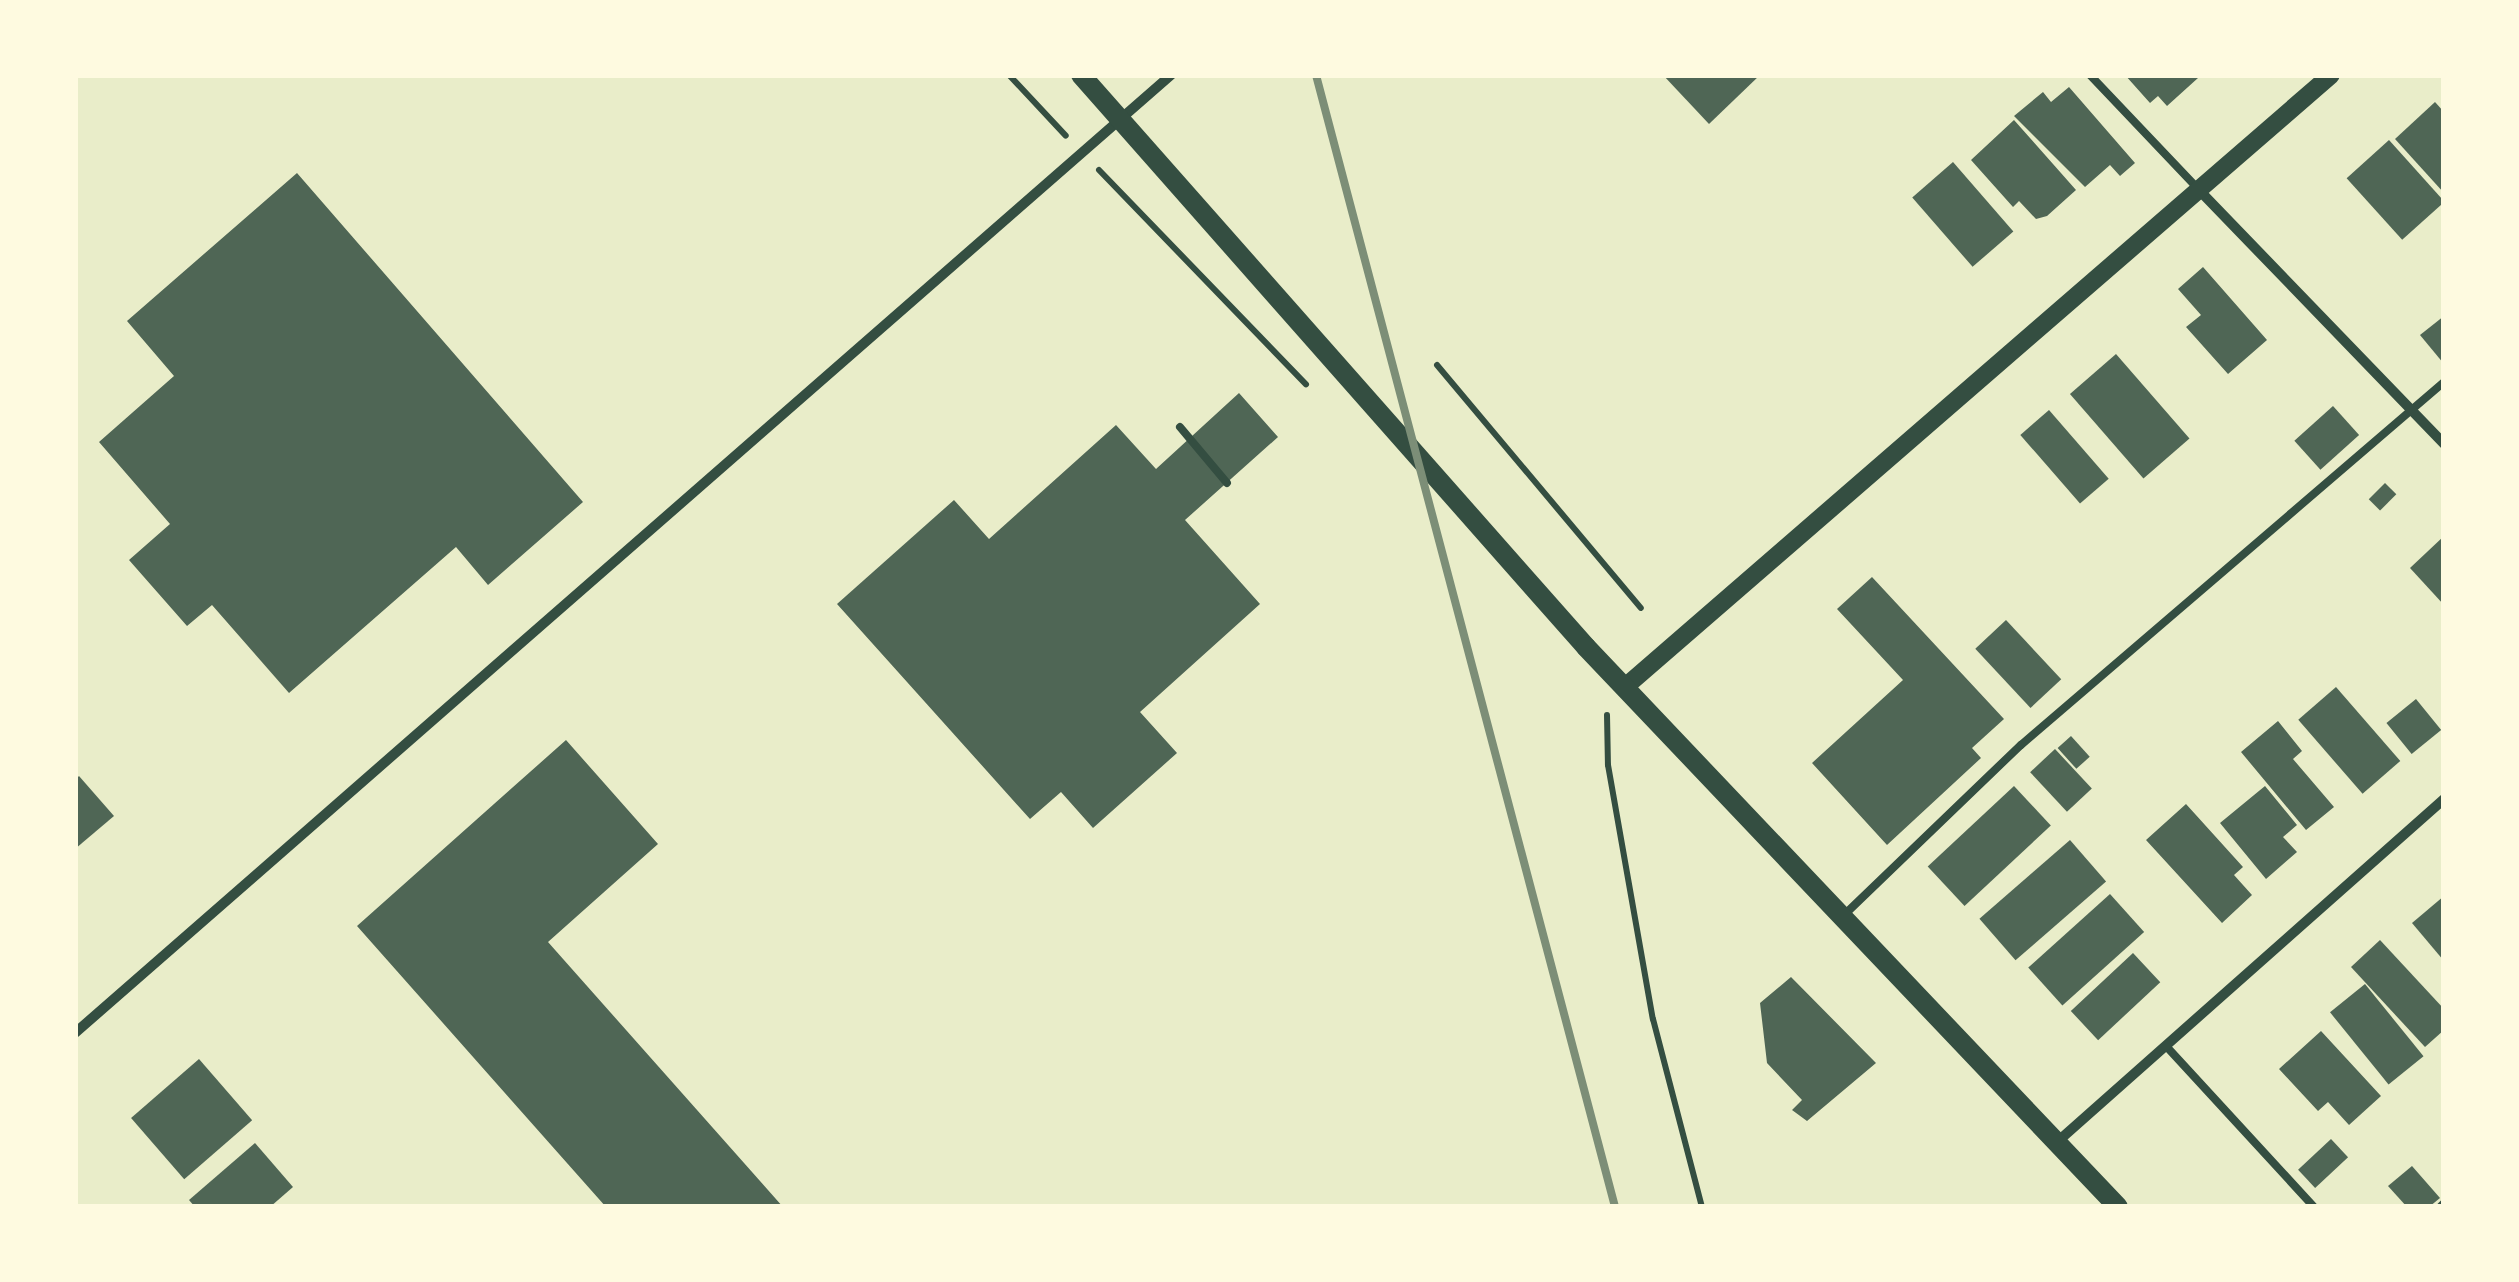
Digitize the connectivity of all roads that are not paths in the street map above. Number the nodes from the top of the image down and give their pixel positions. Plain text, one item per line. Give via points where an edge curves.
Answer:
1 (1081, 75) edge
2 (1171, 75) edge
3 (2090, 75) edge
4 (2331, 75) edge
5 (1120, 119) junction
6 (2199, 190) junction
7 (2444, 382) edge
8 (2411, 410) junction
9 (1180, 426) dead end
10 (2444, 444) edge
11 (1227, 483) dead end
12 (1624, 687) junction
13 (2444, 799) edge
14 (1840, 918) junction
15 (75, 1033) edge
16 (2166, 1046) junction
17 (2056, 1143) junction
18 (2118, 1207) edge
19 (2314, 1207) edge

1 - 5 main road
2 - 5 street
3 - 6 lane
4 - 6 street
5 - 12 main road
5 - 15 street
6 - 8 street
6 - 12 street
7 - 8 lane
8 - 10 street
8 - 14 lane via 2020,745
9 - 11 lane
12 - 14 main road
13 - 16 street
14 - 17 main road
16 - 17 street
16 - 19 lane
17 - 18 main road

